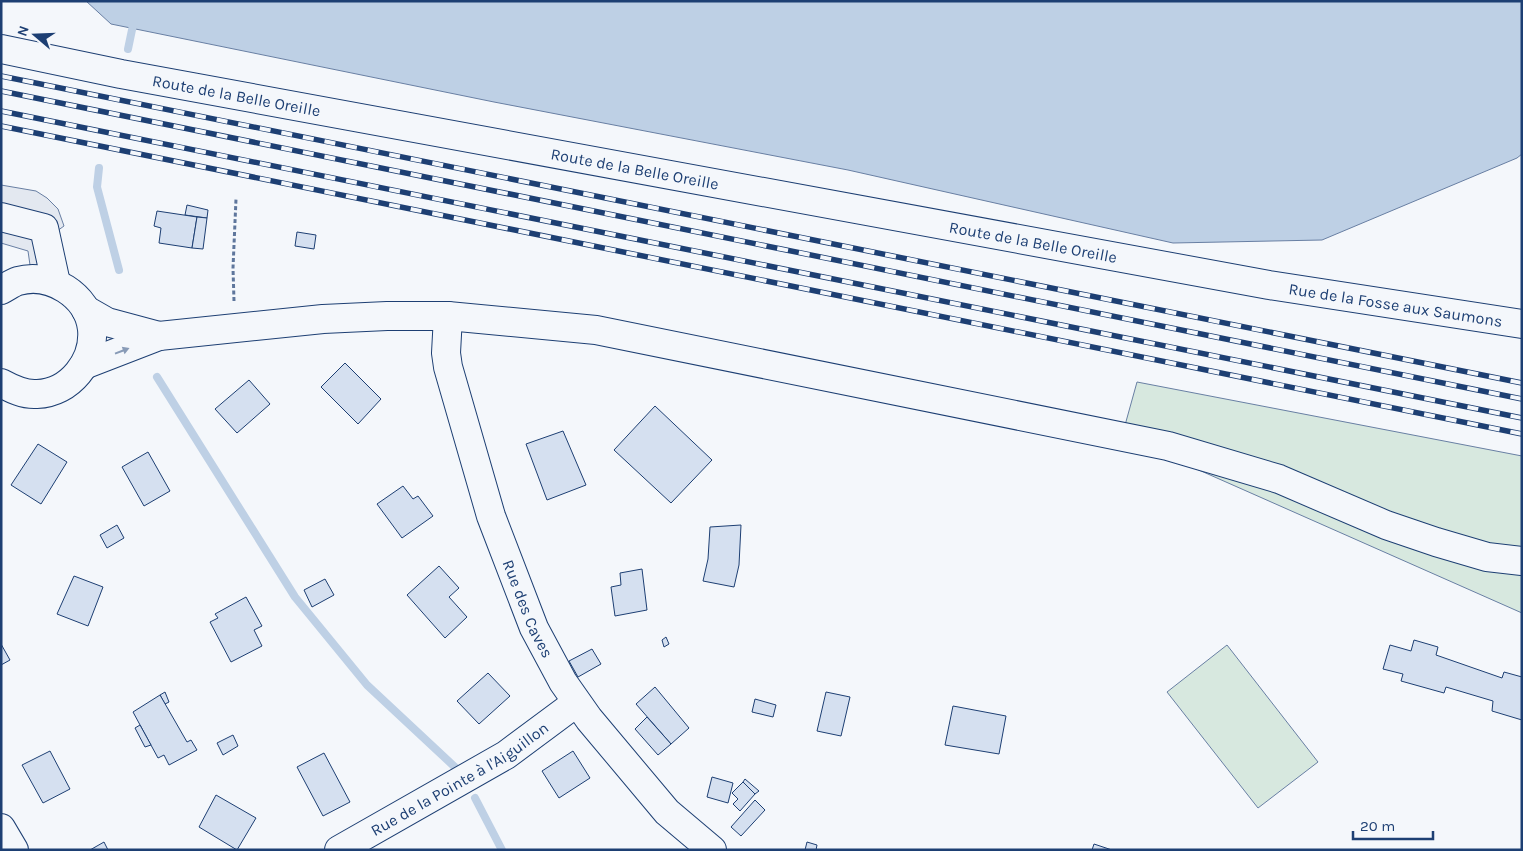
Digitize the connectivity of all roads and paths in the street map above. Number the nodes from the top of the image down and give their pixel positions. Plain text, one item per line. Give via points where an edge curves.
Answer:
1 (1, 49) edge
2 (236, 199) dead end
3 (1, 217) edge
4 (56, 283) junction
5 (1269, 285) joint
6 (1, 290) edge
7 (86, 310) junction
8 (448, 316) junction
9 (1522, 324) edge
10 (236, 329) junction
11 (159, 336) junction
12 (84, 365) junction
13 (1, 383) edge
14 (1522, 561) edge
15 (576, 703) junction
16 (1, 828) edge
17 (14, 850) edge
18 (339, 850) edge
19 (712, 850) edge

1 - 5 street, Route de la Belle Oreille via 121,74
2 - 10 path via 233,268
3 - 4 street via 44,228
4 - 6 street via 37,279 18,281
4 - 7 street via 78,298
5 - 9 street, Rue de la Fosse aux Saumons
7 - 11 street via 107,322
7 - 12 street via 92,328 91,347
8 - 10 street via 332,319
8 - 14 street via 596,330 1168,446 1280,479 1386,525 1436,542 1487,557
8 - 15 street, Rue des Caves via 448,367 491,516 534,628
10 - 11 street
12 -> 11 street
12 - 13 street via 72,380 56,390 37,394 18,391
15 - 18 street, Rue de la Pointe à l'Aiguillon via 506,755
15 - 19 street, Rue des Caves via 666,812
16 - 17 street

